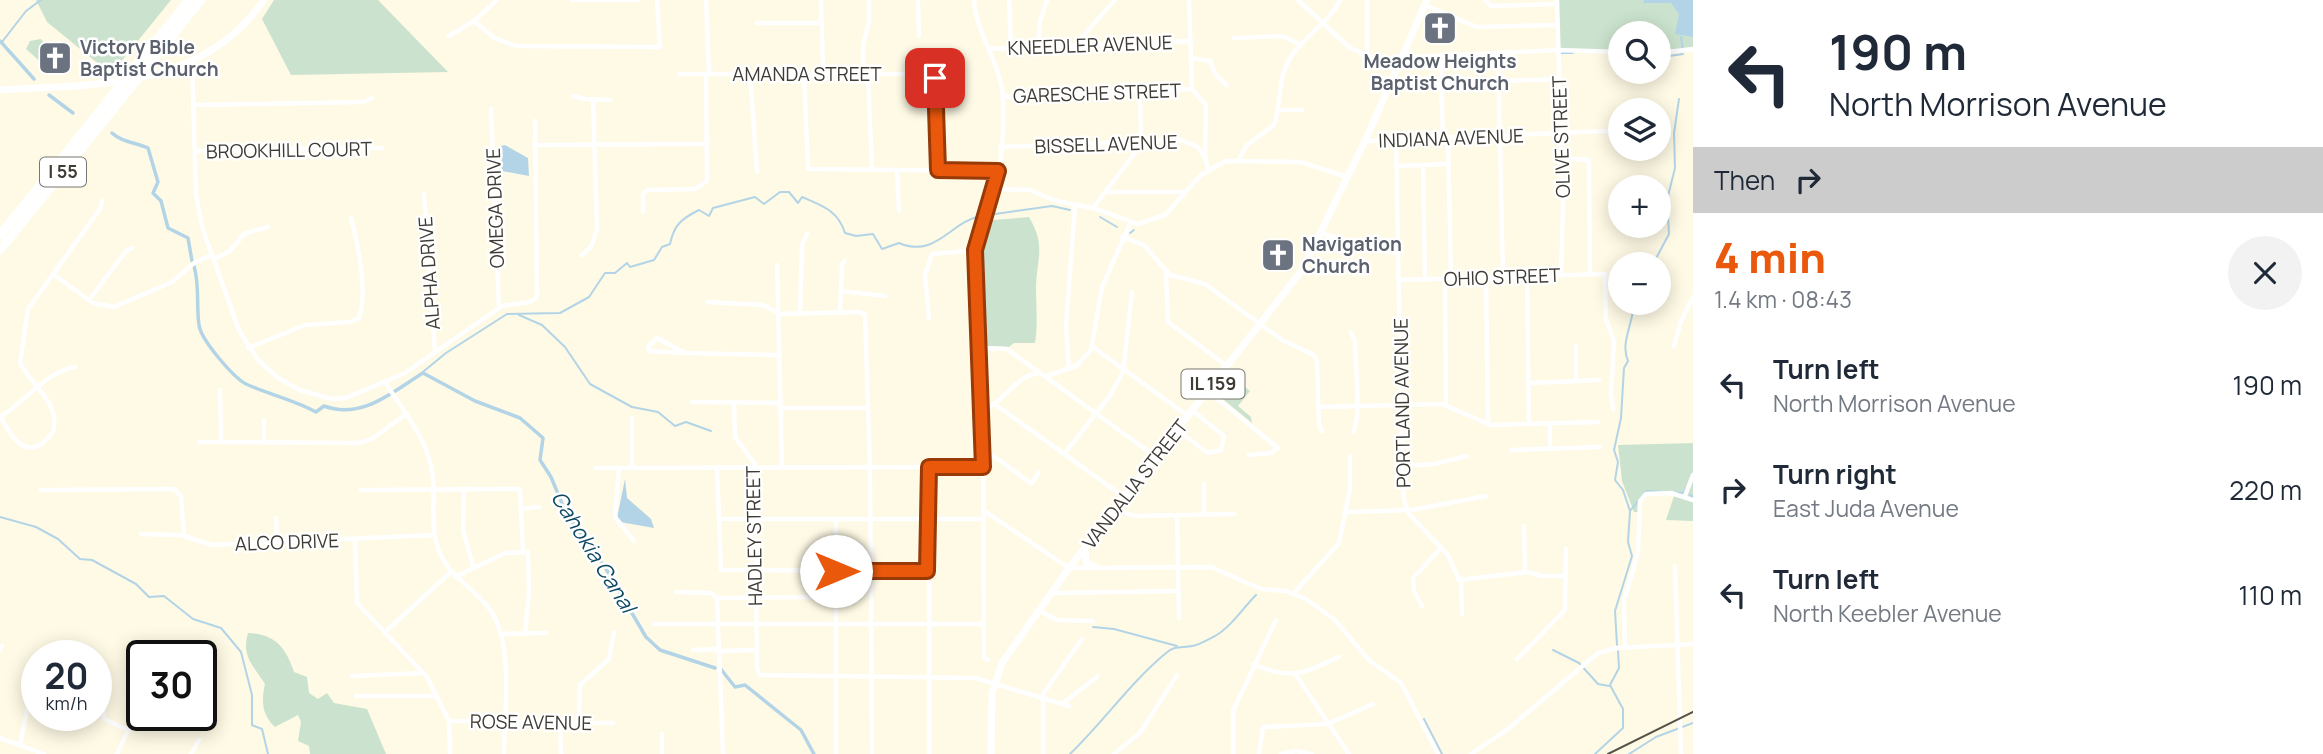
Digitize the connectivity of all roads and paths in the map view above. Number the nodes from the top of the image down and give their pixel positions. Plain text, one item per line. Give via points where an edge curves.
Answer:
1 (189, 0) edge
2 (201, 0) edge
3 (264, 0) edge
4 (497, 0) edge
5 (572, 0) edge
6 (639, 0) edge
7 (657, 0) edge
8 (706, 0) edge
9 (821, 0) edge
10 (869, 0) edge
11 (918, 0) edge
12 (974, 0) edge
13 (1009, 0) edge
14 (1047, 0) edge
15 (1115, 0) edge
16 (1189, 0) edge
17 (1298, 0) edge
18 (1340, 0) edge
19 (1367, 0) edge
20 (1485, 1) edge
21 (1425, 2) edge
22 (1557, 2) edge
23 (474, 21) junction
24 (757, 23) dead end
25 (822, 23) junction
26 (1323, 23) junction
27 (1557, 25) junction
28 (449, 36) dead end
29 (919, 36) dead end
30 (1234, 38) dead end
31 (1191, 41) junction
32 (1301, 45) junction
33 (1074, 46) junction
34 (1011, 48) junction
35 (1038, 48) junction
36 (988, 49) junction
37 (1693, 49) edge
38 (1558, 50) junction
39 (1498, 52) junction
40 (1608, 52) edge
41 (1671, 52) edge
42 (1440, 55) junction
43 (1401, 56) junction
44 (1367, 57) junction
45 (1191, 58) junction
46 (192, 60) junction
47 (823, 68) dead end
48 (707, 73) junction
49 (679, 74) dead end
50 (750, 74) junction
51 (866, 74) junction
52 (804, 75) junction
53 (1559, 79) junction
54 (1500, 81) junction
55 (1441, 83) junction
56 (1227, 85) dead end
57 (1388, 85) junction
58 (1192, 89) junction
59 (0, 90) edge
60 (1140, 91) junction
61 (573, 96) dead end
62 (1003, 97) junction
63 (372, 98) dead end
64 (593, 99) junction
65 (610, 100) dead end
66 (194, 105) junction
67 (491, 109) dead end
68 (1277, 110) junction
69 (1302, 110) dead end
70 (535, 121) dead end
71 (1608, 132) edge
72 (1561, 133) junction
73 (1502, 135) junction
74 (1446, 138) junction
75 (1396, 140) junction
76 (1365, 141) junction
77 (1142, 142) junction
78 (594, 143) junction
79 (708, 144) junction
80 (534, 145) junction
81 (1000, 147) junction
82 (382, 148) dead end
83 (195, 151) junction
84 (1205, 158) junction
85 (1562, 158) junction
86 (1239, 159) junction
87 (1449, 164) junction
88 (1423, 165) junction
89 (1397, 166) junction
90 (1208, 169) junction
91 (872, 170) junction
92 (938, 170) junction
93 (897, 171) junction
94 (998, 171) junction
95 (757, 172) dead end
96 (1348, 177) junction
97 (995, 189) junction
98 (1106, 192) junction
99 (1186, 192) junction
100 (424, 194) dead end
101 (102, 201) dead end
102 (1075, 205) junction
103 (1093, 208) junction
104 (899, 211) dead end
105 (643, 212) dead end
106 (351, 218) dead end
107 (1130, 224) junction
108 (268, 228) dead end
109 (1321, 233) junction
110 (807, 234) dead end
111 (0, 235) edge
112 (1122, 237) junction
113 (132, 248) dead end
114 (0, 250) edge
115 (975, 250) junction
116 (1399, 253) junction
117 (582, 255) dead end
118 (213, 257) junction
119 (845, 261) dead end
120 (777, 265) dead end
121 (1166, 273) junction
122 (53, 274) junction
123 (1590, 274) junction
124 (1527, 275) junction
125 (1561, 275) junction
126 (1503, 276) junction
127 (1486, 277) junction
128 (1448, 279) junction
129 (1425, 280) junction
130 (1399, 281) junction
131 (841, 291) junction
132 (1132, 292) dead end
133 (885, 296) dead end
134 (1693, 297) edge
135 (89, 300) junction
136 (707, 302) dead end
137 (499, 308) junction
138 (800, 311) junction
139 (840, 311) junction
140 (779, 314) junction
141 (929, 318) dead end
142 (1260, 324) junction
143 (1351, 332) dead end
144 (1093, 346) junction
145 (1576, 346) dead end
146 (1674, 346) dead end
147 (248, 348) junction
148 (979, 348) junction
149 (435, 353) junction
150 (685, 353) junction
151 (779, 355) junction
152 (1227, 366) junction
153 (75, 367) dead end
154 (1124, 368) junction
155 (1069, 369) junction
156 (1039, 372) junction
157 (1045, 377) junction
158 (1599, 380) dead end
159 (385, 382) junction
160 (1576, 382) junction
161 (1529, 383) junction
162 (38, 387) junction
163 (220, 390) dead end
164 (1208, 391) junction
165 (692, 402) dead end
166 (734, 402) junction
167 (996, 404) junction
168 (780, 405) junction
169 (1401, 405) junction
170 (1446, 405) junction
171 (1318, 407) junction
172 (1356, 407) junction
173 (868, 408) junction
174 (1613, 409) dead end
175 (983, 411) junction
176 (1096, 413) junction
177 (1190, 413) junction
178 (406, 414) junction
179 (1, 417) edge
180 (632, 418) dead end
181 (264, 421) dead end
182 (1598, 422) dead end
183 (1550, 423) junction
184 (1488, 424) junction
185 (1529, 424) junction
186 (1177, 430) junction
187 (1322, 431) dead end
188 (1353, 432) dead end
189 (199, 442) dead end
190 (221, 442) junction
191 (264, 442) junction
192 (1550, 447) junction
193 (1600, 447) dead end
194 (983, 449) junction
195 (1511, 450) dead end
196 (1064, 454) junction
197 (1249, 455) dead end
198 (1350, 456) dead end
199 (1467, 456) dead end
200 (1156, 457) junction
201 (1402, 466) junction
202 (717, 467) junction
203 (870, 467) junction
204 (929, 467) junction
205 (983, 467) junction
206 (595, 468) dead end
207 (619, 468) junction
208 (632, 468) junction
209 (782, 468) junction
210 (755, 469) junction
211 (1039, 472) dead end
212 (1693, 475) edge
213 (1204, 484) dead end
214 (433, 488) junction
215 (464, 488) junction
216 (41, 490) dead end
217 (361, 490) dead end
218 (1486, 496) dead end
219 (1685, 496) junction
220 (1124, 497) junction
221 (1693, 500) edge
222 (539, 508) dead end
223 (1115, 508) junction
224 (521, 509) junction
225 (983, 510) junction
226 (1407, 510) junction
227 (1346, 512) junction
228 (1234, 514) dead end
229 (1177, 515) junction
230 (1204, 515) junction
231 (276, 518) dead end
232 (719, 519) junction
233 (755, 519) junction
234 (836, 519) junction
235 (928, 519) junction
236 (983, 519) junction
237 (870, 520) junction
238 (1524, 526) dead end
239 (141, 534) dead end
240 (435, 535) junction
241 (184, 536) junction
242 (355, 539) junction
243 (634, 541) dead end
244 (277, 542) junction
245 (1086, 547) junction
246 (1441, 548) junction
247 (1566, 549) dead end
248 (526, 552) junction
249 (473, 566) junction
250 (1178, 566) junction
251 (1675, 566) dead end
252 (1095, 567) junction
253 (1069, 568) junction
254 (755, 571) junction
255 (836, 571) junction
256 (870, 571) junction
257 (927, 571) junction
258 (451, 572) junction
259 (1525, 572) junction
260 (455, 576) junction
261 (1566, 576) junction
262 (1461, 580) junction
263 (1179, 591) junction
264 (676, 592) dead end
265 (1053, 593) junction
266 (1294, 593) junction
267 (755, 597) junction
268 (836, 597) junction
269 (717, 598) junction
270 (1422, 606) dead end
271 (1040, 611) junction
272 (1462, 614) dead end
273 (1179, 618) dead end
274 (1276, 620) dead end
275 (1093, 621) dead end
276 (716, 623) junction
277 (756, 623) junction
278 (654, 624) dead end
279 (836, 624) junction
280 (870, 624) junction
281 (927, 624) junction
282 (984, 624) junction
283 (386, 632) junction
284 (614, 632) dead end
285 (525, 633) junction
286 (502, 634) junction
287 (546, 634) dead end
288 (1082, 639) dead end
289 (1693, 644) edge
290 (1676, 645) junction
291 (1625, 647) junction
292 (693, 650) dead end
293 (717, 650) junction
294 (757, 650) junction
295 (1339, 657) dead end
296 (1517, 659) dead end
297 (988, 660) dead end
298 (1253, 664) junction
299 (424, 673) junction
300 (1296, 674) junction
301 (1177, 675) dead end
302 (1098, 676) dead end
303 (352, 677) dead end
304 (836, 677) junction
305 (870, 677) junction
306 (928, 677) junction
307 (994, 682) junction
308 (356, 696) dead end
309 (436, 696) junction
310 (1043, 697) junction
311 (1373, 704) dead end
312 (449, 721) junction
313 (504, 721) junction
314 (560, 722) junction
315 (579, 722) junction
316 (612, 723) dead end
317 (1329, 724) junction
318 (23, 731) edge
319 (128, 731) edge
320 (662, 734) dead end
321 (0, 738) edge
322 (199, 740) dead end
323 (20, 745) junction
324 (44, 754) edge
325 (117, 754) edge
326 (191, 754) edge
327 (450, 754) edge
328 (504, 754) edge
329 (561, 754) edge
330 (662, 754) edge
331 (723, 754) edge
332 (836, 754) edge
333 (872, 754) edge
334 (929, 754) edge
335 (991, 754) edge
336 (1043, 754) edge
337 (1114, 754) edge
338 (1233, 754) edge
339 (1259, 754) edge
340 (1281, 754) edge
341 (1312, 754) edge
342 (1349, 754) edge
343 (1438, 754) edge
344 (1471, 754) edge
345 (1681, 754) edge

1 - 111 highway, I 55
2 - 114 highway, I 55
3 - 46 main road via 230,36
4 - 23 street
5 - 6 street
7 - 23 street via 660,47 516,46 494,38
8 - 48 street
9 - 25 street
10 - 51 street via 863,45
11 - 29 street
12 - 36 street
13 - 34 street
14 - 35 street
15 - 33 street
16 - 31 street
17 - 26 street
18 - 26 street
19 - 44 street
20 - 22 street via 1491,6
21 - 27 street via 1479,27
21 - 43 main road, VANDALIA STREET / IL 159
22 - 27 street, OLIVE STREET
23 - 28 street
24 - 25 street
25 - 47 street
26 - 32 street
26 - 44 street
27 - 38 street, OLIVE STREET
30 - 32 street via 1282,36
31 - 33 street, KNEEDLER AVENUE
31 - 45 street
32 - 68 street via 1284,69
33 - 35 street, KNEEDLER AVENUE
34 - 35 street, KNEEDLER AVENUE
34 - 36 street, KNEEDLER AVENUE
36 - 62 street
37 - 41 street
38 - 39 street
38 - 40 street
38 - 53 street, OLIVE STREET
39 - 42 street
39 - 54 street
42 - 43 street
42 - 55 street
43 - 44 street
43 - 57 main road, VANDALIA STREET / IL 159
45 - 56 street via 1210,61
45 - 58 street
46 - 59 main road via 136,80
46 - 66 street
48 - 49 street, AMANDA STREET
48 - 50 street, AMANDA STREET
48 - 79 street
50 - 52 street, AMANDA STREET
50 - 95 street
51 - 52 street, AMANDA STREET
51 - 91 street
51 - 92 street, AMANDA STREET via 934,76
52 - 91 street via 808,169
53 - 54 street
53 - 72 street, OLIVE STREET
54 - 55 street
54 - 73 street
55 - 57 street
55 - 74 street
57 - 76 main road, VANDALIA STREET / IL 159
58 - 60 street, GARESCHE STREET
58 - 84 street via 1206,105
60 - 62 street, GARESCHE STREET
60 - 77 street
61 - 64 street
62 - 81 street
63 - 66 street via 363,102
64 - 65 street
64 - 78 street
66 - 83 street
67 - 137 street, OMEGA DRIVE
68 - 69 street
68 - 86 street via 1271,128 1251,141
70 - 80 street
71 - 72 street, INDIANA AVENUE
72 - 73 street, INDIANA AVENUE
72 - 85 street, OLIVE STREET
73 - 74 street, INDIANA AVENUE
73 - 126 street
74 - 75 street, INDIANA AVENUE
74 - 87 street
75 - 76 street, INDIANA AVENUE
75 - 89 street, PORTLAND AVENUE
76 - 96 main road, VANDALIA STREET / IL 159
77 - 81 street, BISSELL AVENUE
77 - 84 street, BISSELL AVENUE via 1186,141 1198,147
77 - 98 street
78 - 79 street
78 - 80 street
78 - 117 street via 597,231
79 - 105 street via 708,178 703,186 647,190
80 - 137 street via 538,295 530,302
81 - 94 street
82 - 83 street, BROOKHILL COURT
83 - 118 street via 199,215
84 - 90 street
85 - 123 street via 1589,160
85 - 125 street, OLIVE STREET
86 - 90 street
86 - 96 street via 1307,163
87 - 88 street
87 - 128 street
88 - 89 street
88 - 129 street
89 - 116 street, PORTLAND AVENUE
90 - 99 street
91 - 93 street
92 - 93 street
92 - 94 street
93 - 104 street
94 - 97 street
96 - 109 main road, VANDALIA STREET / IL 159
97 - 102 street via 1030,190
97 - 115 street
98 - 99 street
98 - 103 street
99 - 107 street via 1160,218
100 - 149 street, ALPHA DRIVE
101 - 122 street
102 - 103 street
102 - 155 street via 1066,327
103 - 107 street
106 - 147 street via 360,261 359,318 305,325
107 - 112 street
108 - 118 street via 244,234 230,251
109 - 116 street
109 - 142 main road, VANDALIA STREET / IL 159 via 1295,280
110 - 138 street via 802,245
112 - 121 street via 1144,245
112 - 144 street via 1102,288
113 - 135 street
115 - 141 street via 932,254 925,275
115 - 148 street
116 - 130 street, PORTLAND AVENUE
118 - 135 street via 194,263 175,281 129,303 106,307
118 - 147 street
119 - 131 street
120 - 140 street
121 - 142 street via 1205,284
121 - 152 street via 1168,322
122 - 135 street
122 - 162 street via 28,309 20,352 21,365
123 - 125 street, OHIO STREET
123 - 174 street, OHIO STREET via 1605,274 1606,319 1614,342
124 - 125 street, OHIO STREET
124 - 126 street, OHIO STREET
124 - 161 street
126 - 127 street, OHIO STREET
127 - 128 street, OHIO STREET
127 - 184 street
128 - 129 street, OHIO STREET
128 - 170 street
129 - 130 street, OHIO STREET
130 - 169 street, PORTLAND AVENUE
131 - 133 street
131 - 139 street
132 - 154 street
134 - 146 street
136 - 140 street via 763,305
137 - 149 street
138 - 139 street
138 - 140 street
139 - 173 street via 864,313
140 - 151 street
142 - 152 main road, VANDALIA STREET / IL 159
142 - 171 street via 1282,341 1314,355
143 - 172 street
144 - 154 street
144 - 155 street
145 - 160 street
147 - 159 street via 278,379 332,399
148 - 156 street via 1005,348
148 - 175 street
149 - 159 street
150 - 150 street via 649,351 648,347 657,338
150 - 151 street
151 - 168 street
152 - 164 main road, VANDALIA STREET / IL 159
153 - 162 street via 52,375
154 - 176 street
154 - 177 street
155 - 157 street
156 - 157 street
156 - 167 street via 1017,381
157 - 176 street
158 - 160 street
159 - 178 street
160 - 161 street
161 - 185 street
162 - 179 street
162 - 179 street via 54,419 55,428 48,439 34,447 22,446
163 - 190 street
164 - 177 main road, VANDALIA STREET / IL 159
164 - 197 street via 1278,448
165 - 166 street
166 - 168 street
166 - 210 street, HADLEY STREET via 735,437 752,457
167 - 175 street
167 - 196 street
168 - 173 street
168 - 209 street
169 - 170 street
169 - 172 street
169 - 201 street, PORTLAND AVENUE
170 - 184 street
171 - 172 street
171 - 187 street
172 - 188 street
173 - 203 street
175 - 194 street
176 - 196 street
176 - 200 street
177 - 186 main road, VANDALIA STREET / IL 159
177 - 186 street via 1224,436 1220,450 1208,453
178 - 191 street via 372,439 358,443
178 - 214 street via 423,439
180 - 208 street
181 - 191 street
182 - 183 street
183 - 185 street
183 - 192 street
184 - 185 street
186 - 200 main road, VANDALIA STREET / IL 159
189 - 190 street
190 - 191 street
192 - 193 street
192 - 195 street
194 - 205 street
194 - 211 street via 1029,482
196 - 220 street
198 - 227 street
199 - 201 street
200 - 220 main road, VANDALIA STREET / IL 159
201 - 226 street, PORTLAND AVENUE
202 - 208 street
202 - 210 street
202 - 232 street
203 - 204 street
203 - 209 street
203 - 237 street
204 - 205 street
204 - 235 street
205 - 225 street
206 - 207 street
207 - 208 street
207 - 243 street via 615,517
209 - 210 street
210 - 233 street, HADLEY STREET
212 - 219 street
213 - 230 street
214 - 215 street
214 - 217 street
214 - 240 street
215 - 224 street via 520,489
215 - 249 street via 463,530
216 - 241 street via 174,489 181,496
218 - 226 street
219 - 221 street
219 - 291 street via 1656,492 1640,501 1638,553 1624,601
220 - 223 main road, VANDALIA STREET / IL 159
222 - 224 street
223 - 229 street via 1131,516
223 - 245 main road, VANDALIA STREET / IL 159
224 - 248 street
225 - 236 street
225 - 253 street
226 - 227 street
226 - 246 street, PORTLAND AVENUE
227 - 266 street via 1336,548
228 - 230 street
229 - 230 street
229 - 250 street
231 - 244 street
232 - 233 street
232 - 254 street via 720,569
233 - 234 street
233 - 254 street, HADLEY STREET
234 - 237 street
234 - 255 street
235 - 236 street
235 - 237 street
235 - 257 street
236 - 282 street
237 - 256 street
238 - 259 street
239 - 241 street, ALCO DRIVE
240 - 242 street, ALCO DRIVE
240 - 258 street
241 - 244 street, ALCO DRIVE via 212,545
242 - 244 street, ALCO DRIVE
242 - 283 street via 357,603
245 - 252 main road via 1086,562
245 - 253 main road, VANDALIA STREET / IL 159
246 - 262 street, PORTLAND AVENUE
246 - 270 street via 1413,578
247 - 261 street
248 - 249 street via 505,553
248 - 285 street via 530,593
249 - 260 street
250 - 252 street
250 - 263 street
250 - 266 street via 1211,567 1261,589
251 - 290 street
252 - 253 street
253 - 265 main road, VANDALIA STREET / IL 159
254 - 255 street
254 - 267 street, HADLEY STREET
255 - 256 street
255 - 268 street
256 - 257 street
256 - 280 street
257 - 281 street
258 - 260 street
258 - 283 street
259 - 261 street
259 - 262 street
260 - 286 street via 489,609
261 - 296 street via 1566,606
262 - 272 street
263 - 265 street
263 - 273 street
264 - 269 street via 711,593
265 - 271 main road, VANDALIA STREET / IL 159
266 - 343 street via 1335,620 1369,660 1401,683
267 - 268 street
267 - 269 street
267 - 277 street, HADLEY STREET
268 - 279 street
269 - 276 street
271 - 275 street via 1057,620
271 - 307 main road, VANDALIA STREET / IL 159 via 1004,659
274 - 298 street
276 - 277 street
276 - 278 street
276 - 293 street
277 - 279 street
277 - 294 street, HADLEY STREET
279 - 280 street
279 - 304 street
280 - 281 street
280 - 305 street
281 - 282 street
281 - 306 street
282 - 297 street via 984,656
283 - 299 street
284 - 315 street via 611,657 580,685
285 - 286 street
285 - 287 street
286 - 313 street
288 - 310 street
289 - 290 street
290 - 291 street
290 - 345 street
291 - 344 street via 1587,660 1508,729
292 - 293 street
293 - 294 street
293 - 331 street
294 - 304 street, HADLEY STREET via 760,675
295 - 300 street
298 - 300 street via 1275,674
298 - 338 street via 1233,711
299 - 303 street
299 - 309 street
300 - 317 street
301 - 337 street via 1140,733
302 - 310 street via 1066,705
304 - 305 street
304 - 332 street
305 - 306 street
305 - 333 street
306 - 307 street
306 - 334 street
307 - 310 street
307 - 335 main road, VANDALIA STREET / IL 159
308 - 309 street
309 - 312 street
310 - 336 street
311 - 317 street
312 - 313 street, ROSE AVENUE
312 - 327 street
313 - 314 street, ROSE AVENUE
313 - 328 street
314 - 315 street, ROSE AVENUE
314 - 329 street
315 - 316 street, ROSE AVENUE
317 - 339 street via 1263,727
317 - 342 street
318 - 323 street
319 - 325 street
320 - 330 street
321 - 323 street
322 - 326 street
323 - 324 street
340 - 341 street

